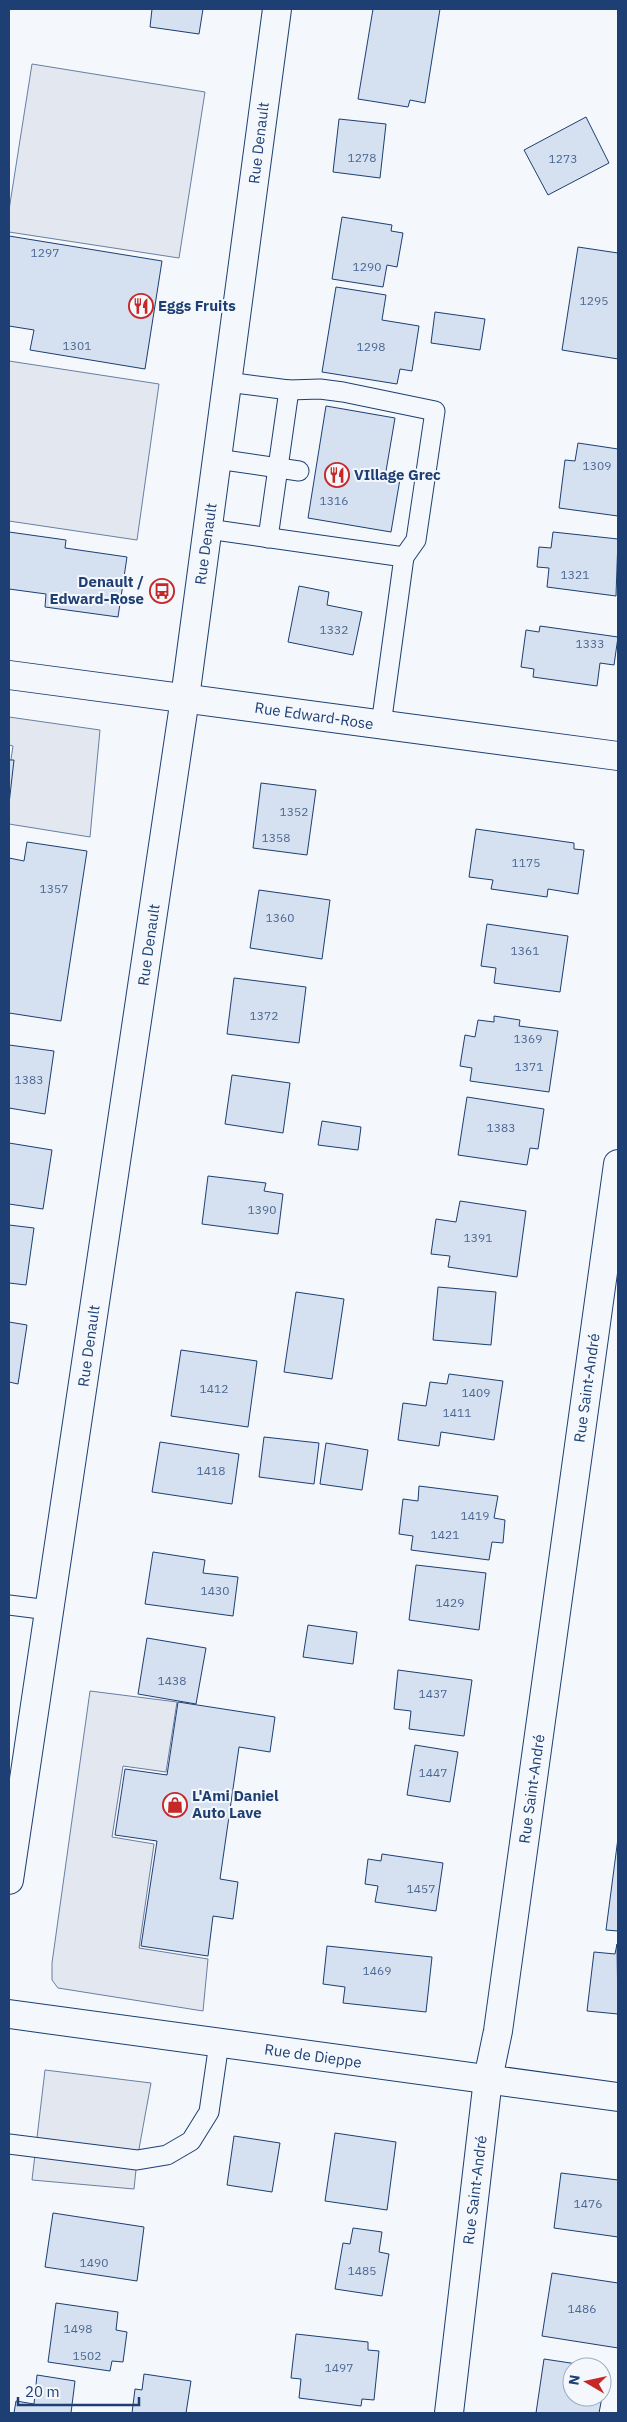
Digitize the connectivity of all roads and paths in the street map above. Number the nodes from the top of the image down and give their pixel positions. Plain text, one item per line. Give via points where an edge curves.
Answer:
1 (277, 9) edge
2 (227, 382) junction
3 (289, 390) junction
4 (217, 458) junction
5 (278, 468) junction
6 (299, 471) dead end
7 (208, 529) junction
8 (268, 538) junction
9 (404, 557) junction
10 (9, 675) edge
11 (185, 698) junction
12 (381, 725) junction
13 (618, 756) edge
14 (618, 1164) edge
15 (9, 1605) edge
16 (49, 1610) junction
17 (9, 1880) edge
18 (9, 2014) edge
19 (219, 2043) junction
20 (488, 2079) junction
21 (618, 2097) edge
22 (9, 2144) edge
23 (449, 2413) edge

1 - 2 street, Rue Denault
2 - 3 lane
2 - 4 street, Rue Denault
3 - 5 lane
3 - 9 lane via 343,392 434,411 416,540
4 - 5 lane
4 - 7 street, Rue Denault
5 - 6 lane
5 - 8 lane
7 - 8 lane
7 - 11 street, Rue Denault
8 - 9 lane
9 - 12 lane
10 - 11 street, Rue Edward-Rose
11 - 12 street, Rue Edward-Rose
11 - 16 street, Rue Denault
12 - 13 street, Rue Edward-Rose
14 - 20 street, Rue Saint-André via 498,2031
15 - 16 lane
16 - 17 street, Rue Denault
18 - 19 street, Rue de Dieppe
19 - 20 street, Rue de Dieppe
19 - 22 lane via 210,2112 191,2141 167,2155 137,2160
20 - 21 street, Rue de Dieppe
20 - 23 street, Rue Saint-André

